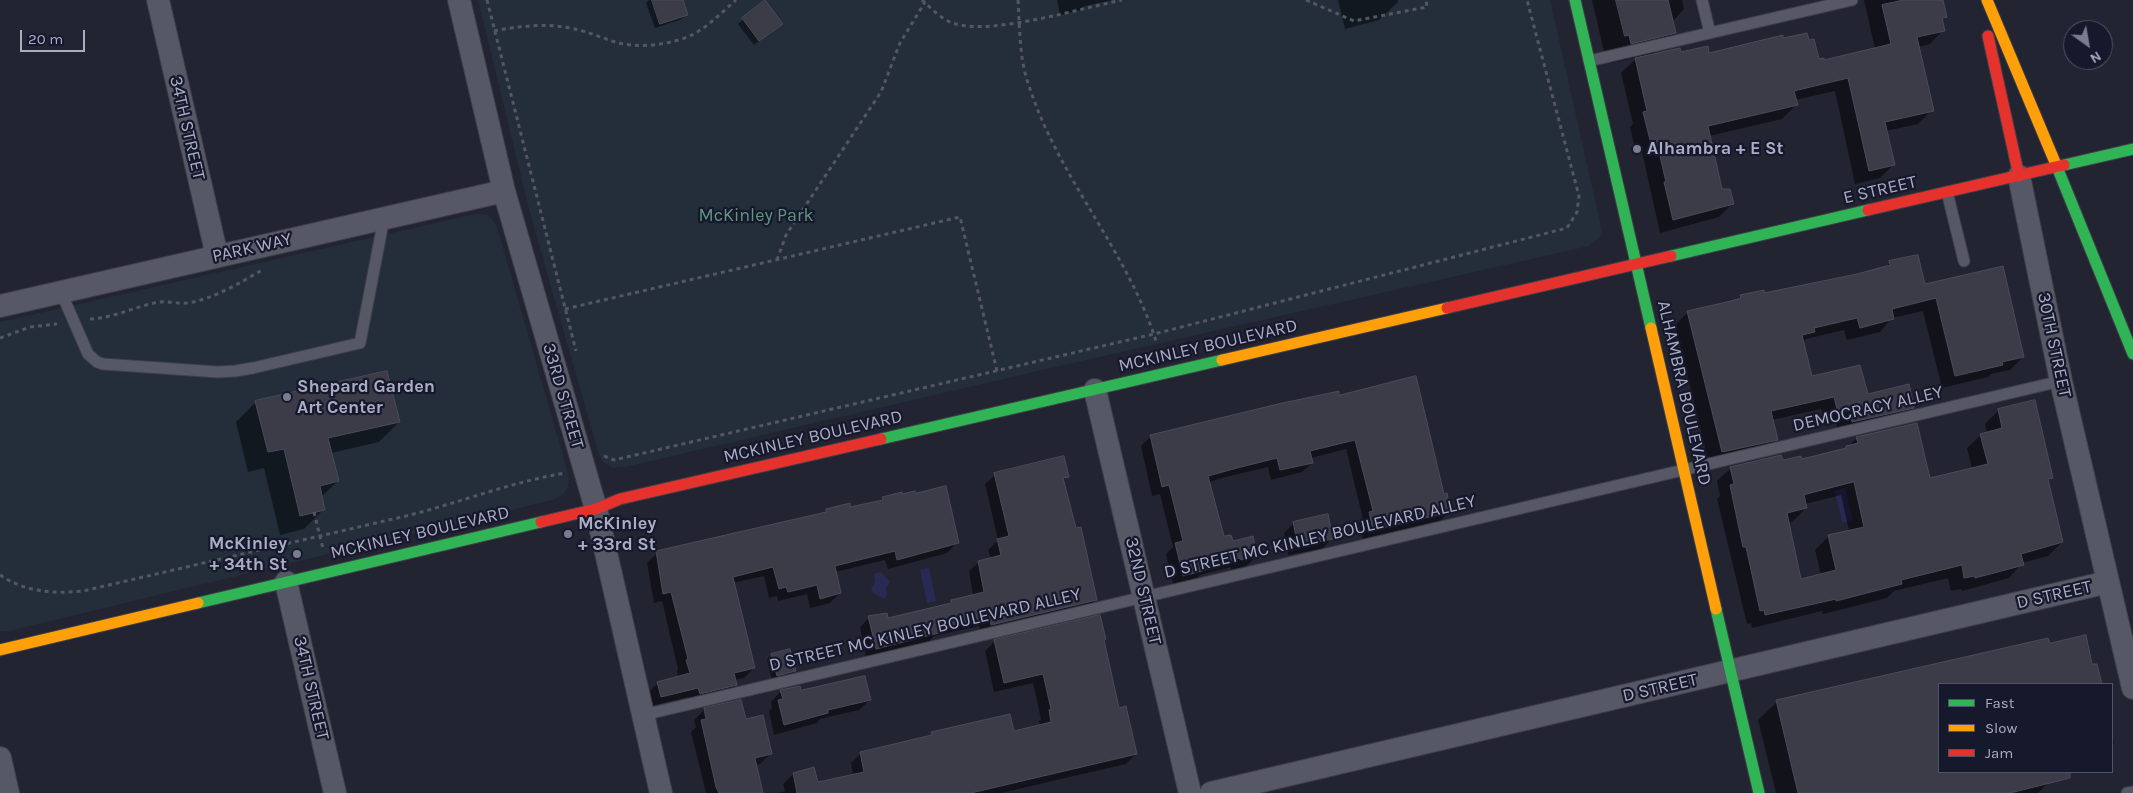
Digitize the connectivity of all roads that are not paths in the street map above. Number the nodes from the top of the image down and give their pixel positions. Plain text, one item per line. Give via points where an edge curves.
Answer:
1 (158, 0) edge
2 (460, 0) edge
3 (1575, 0) edge
4 (1702, 0) edge
5 (1852, 0) edge
6 (1981, 0) edge
7 (1986, 0) edge
8 (1710, 33) junction
9 (1589, 61) junction
10 (2133, 149) edge
11 (2057, 167) junction
12 (2019, 176) junction
13 (504, 191) junction
14 (1947, 192) junction
15 (384, 218) junction
16 (217, 256) junction
17 (1964, 260) dead end
18 (1636, 264) junction
19 (61, 292) junction
20 (0, 306) edge
21 (2133, 354) edge
22 (2061, 381) junction
23 (1095, 390) junction
24 (1684, 471) junction
25 (596, 509) junction
26 (286, 582) junction
27 (2108, 582) junction
28 (1144, 596) junction
29 (0, 650) edge
30 (1731, 671) junction
31 (2133, 688) edge
32 (643, 715) junction
33 (0, 758) edge
34 (2133, 792) edge
35 (8, 793) edge
36 (335, 793) edge
37 (661, 793) edge
38 (1190, 793) edge
39 (1211, 793) edge
40 (1759, 793) edge
41 (2127, 793) edge

1 - 16 street, 34TH STREET
2 - 13 street, 33RD STREET
3 - 9 main road, ALHAMBRA BOULEVARD
4 - 8 lane
5 - 8 lane
6 - 12 main road, 30TH STREET
7 - 11 main road
8 - 9 lane
9 - 18 main road, ALHAMBRA BOULEVARD
10 - 11 main road, E STREET
11 - 12 main road, E STREET
11 - 21 main road
12 - 14 main road, E STREET
12 - 22 street, 30TH STREET
13 - 15 street, PARK WAY
13 - 25 street, 33RD STREET
14 - 17 lane
14 - 18 main road, E STREET
15 - 16 street, PARK WAY
15 - 19 lane via 360,342 262,366 218,372 103,364 92,358
16 - 19 street, PARK WAY
18 - 23 main road, MCKINLEY BOULEVARD
18 - 24 main road, ALHAMBRA BOULEVARD
19 - 20 street, PARK WAY
22 - 24 lane, DEMOCRACY ALLEY
22 - 27 street, 30TH STREET
23 - 25 main road, MCKINLEY BOULEVARD via 620,499
23 - 28 street, 32ND STREET
24 - 28 lane, D STREET MC KINLEY BOULEVARD ALLEY
24 - 30 main road, ALHAMBRA BOULEVARD
25 - 26 main road, MCKINLEY BOULEVARD
25 - 32 street, 33RD STREET
26 - 29 main road, MCKINLEY BOULEVARD
26 - 36 street, 34TH STREET
27 - 30 street, D STREET
27 - 31 street, 30TH STREET
28 - 32 lane, D STREET MC KINLEY BOULEVARD ALLEY
28 - 38 street, 32ND STREET
30 - 39 street, D STREET
30 - 40 main road, ALHAMBRA BOULEVARD
32 - 37 street, 33RD STREET
33 - 35 street
34 - 41 lane

